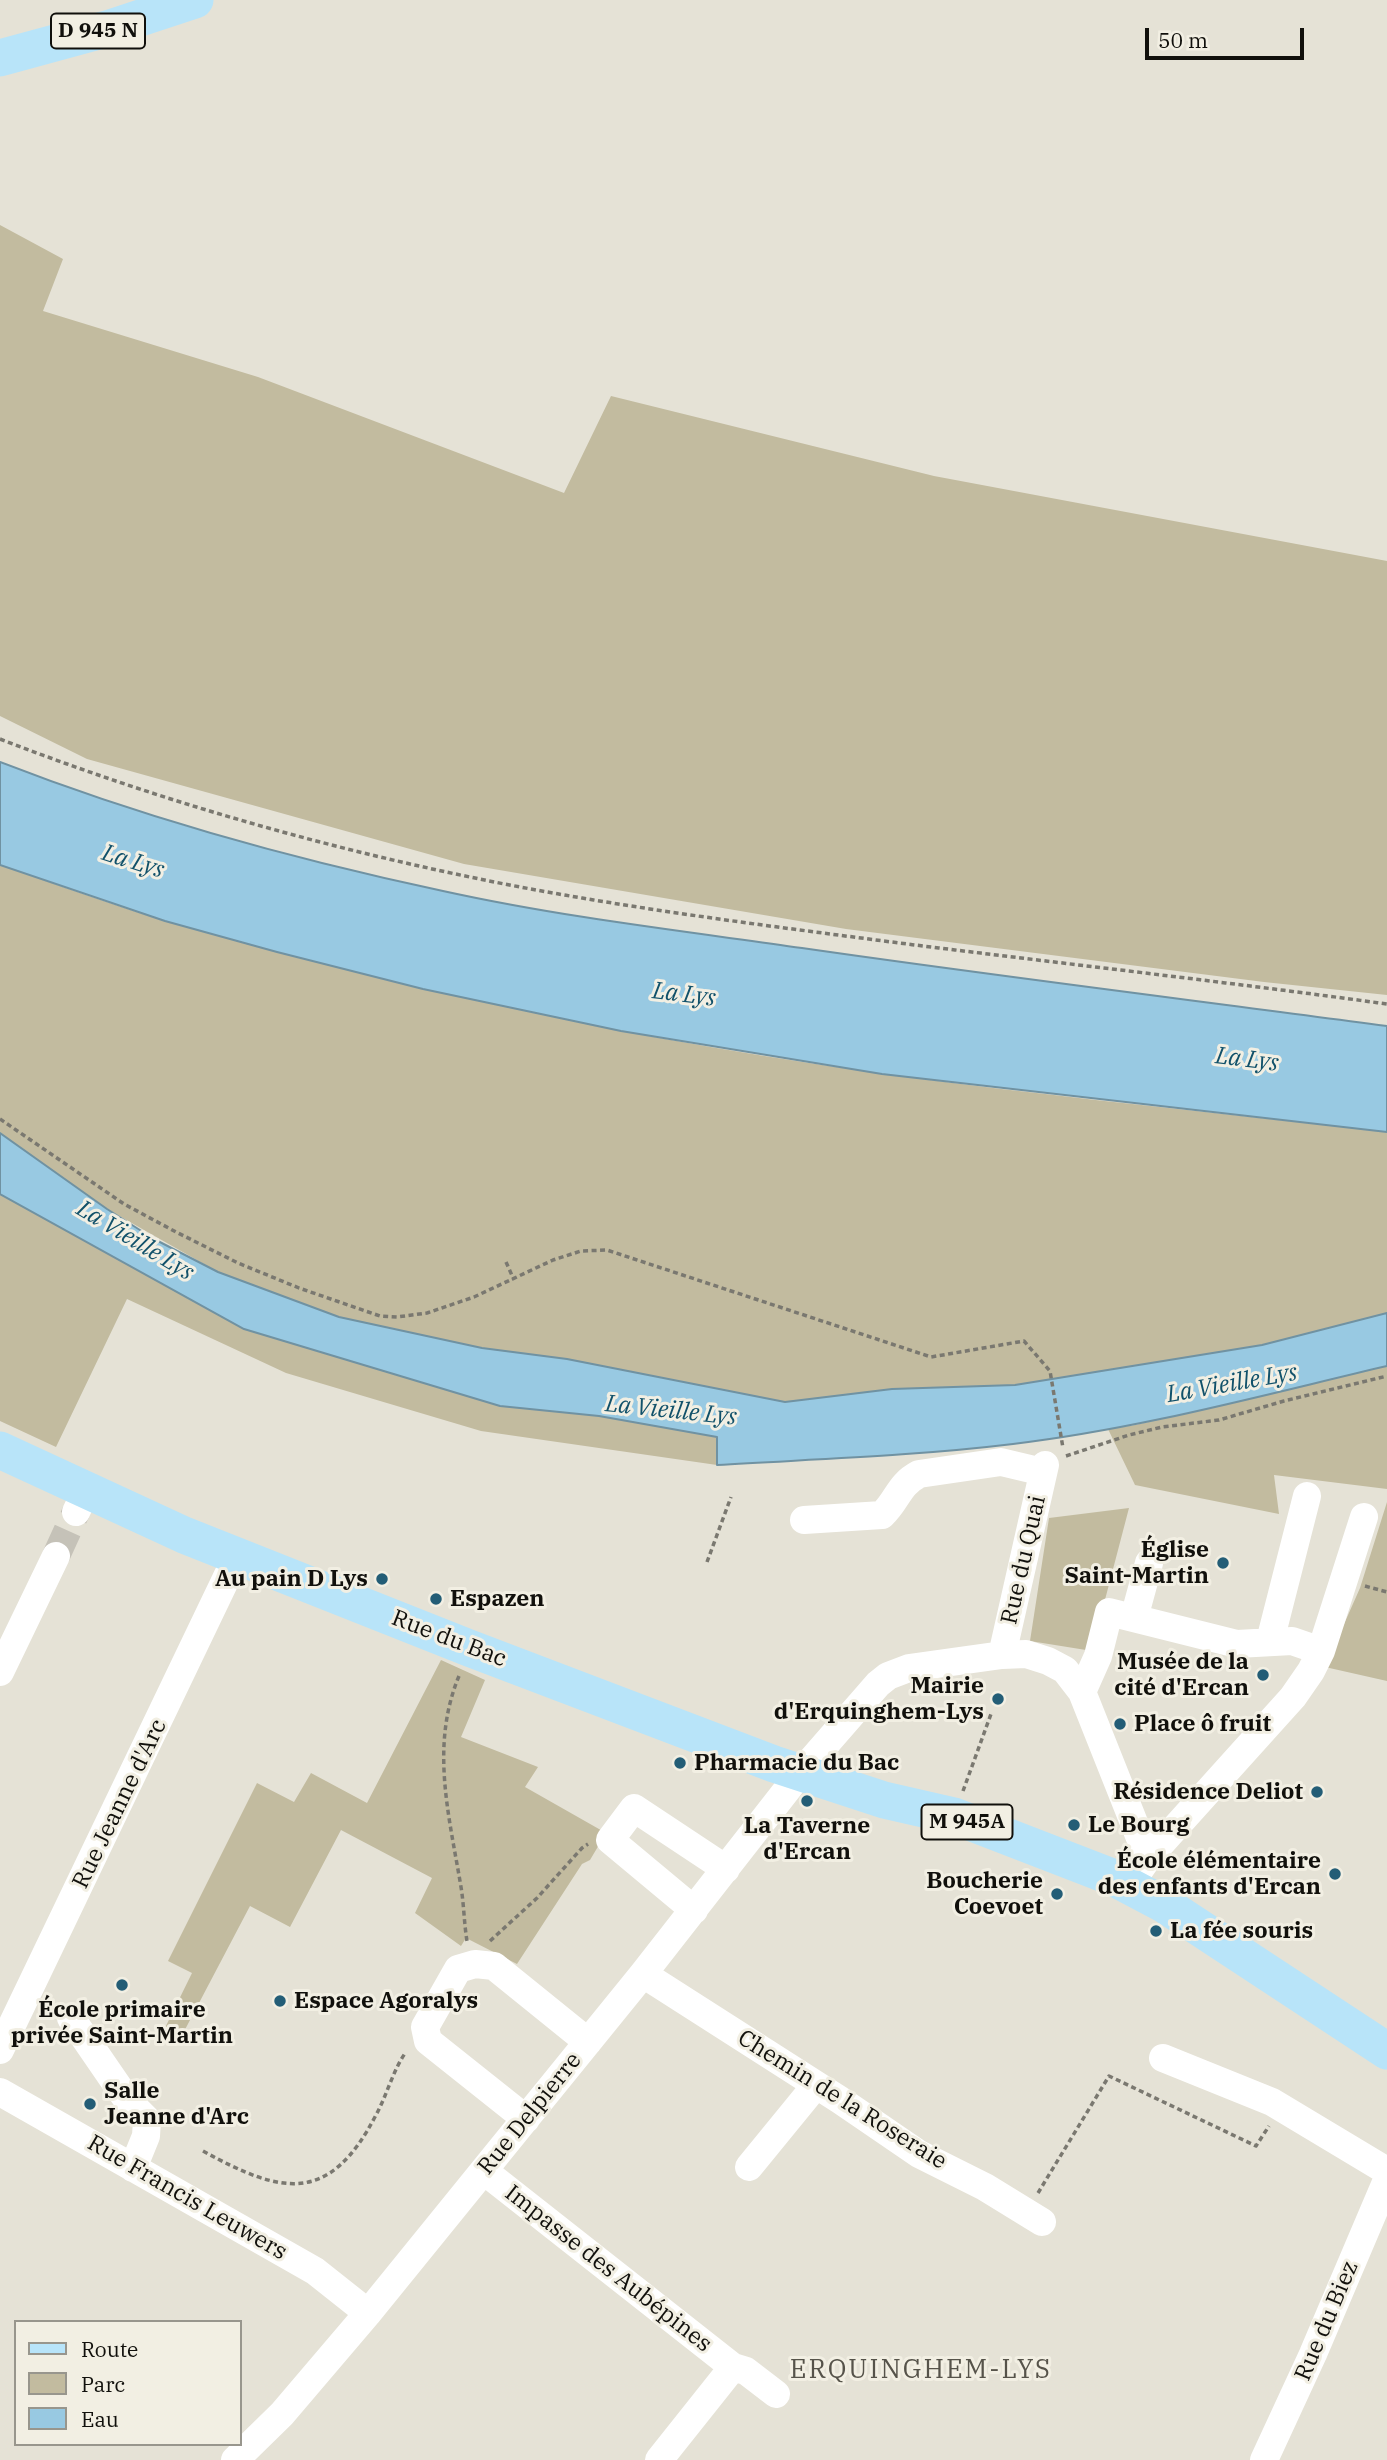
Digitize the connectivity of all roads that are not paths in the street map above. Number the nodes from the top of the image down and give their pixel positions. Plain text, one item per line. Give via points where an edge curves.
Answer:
1 (178, 0) edge
2 (195, 0) edge
3 (0, 39) edge
4 (0, 58) edge
5 (0, 1450) edge
6 (1307, 1496) dead end
7 (1364, 1517) dead end
8 (804, 1520) dead end
9 (56, 1556) tunnel mouth
10 (237, 1556) junction
11 (1149, 1563) dead end
12 (1134, 1618) junction
13 (1270, 1642) junction
14 (1321, 1651) junction
15 (1002, 1655) junction
16 (0, 1672) edge
17 (1082, 1692) junction
18 (807, 1766) junction
19 (726, 1869) junction
20 (1139, 1871) junction
21 (694, 1910) junction
22 (643, 1974) junction
23 (71, 2018) dead end
24 (1387, 2031) edge
25 (588, 2042) junction
26 (0, 2050) edge
27 (1387, 2051) edge
28 (1163, 2058) dead end
29 (816, 2085) junction
30 (0, 2092) edge
31 (526, 2119) junction
32 (749, 2167) dead end
33 (133, 2168) junction
34 (484, 2171) junction
35 (1387, 2171) edge
36 (1387, 2180) edge
37 (1034, 2217) road end
38 (368, 2313) junction
39 (733, 2367) junction
40 (776, 2394) dead end
41 (235, 2460) edge
42 (659, 2460) edge
43 (1264, 2460) edge

1 - 3 main road, D 945 N
2 - 4 main road, D 945 N
5 - 10 main road, Rue du Bac / M 945A via 81,1502 154,1522
6 - 13 street
7 - 14 street
8 - 15 street, Rue du Quai via 882,1515 907,1480 919,1474 1001,1462 1051,1465
9 - 16 street
10 - 18 main road, Rue du Bac / M 945A via 668,1722
10 - 26 street, Rue Jeanne d'Arc
11 - 12 street
12 - 13 street via 1237,1644
12 - 17 street via 1109,1612 1098,1656
13 - 14 street via 1292,1641
14 - 20 street via 1293,1697
15 - 17 street, Rue Delpierre via 1026,1654 1048,1661 1065,1670
15 - 18 street, Rue Delpierre via 909,1668 888,1676
17 - 20 street
18 - 19 street, Rue Delpierre
18 - 20 main road, M 945A via 894,1803 954,1816
18 - 20 main road, M 945A via 961,1798
19 - 21 street, Rue Delpierre
19 - 21 street via 634,1808 610,1840
20 - 24 main road, M 945A
20 - 27 main road, M 945A via 1165,1905
21 - 22 street, Rue Delpierre
22 - 25 street, Rue Delpierre
22 - 29 street, Chemin de la Roseraie
23 - 33 street via 128,2101 147,2120 146,2136
25 - 31 street, Rue Delpierre
25 - 31 street via 494,1966 473,1960 458,1969 425,2027 428,2041
28 - 35 street via 1272,2102
29 - 32 street
29 - 37 street, Chemin de la Roseraie via 919,2154
30 - 33 street, Rue Francis Leuwers
31 - 34 street, Rue Delpierre
33 - 38 street, Rue Francis Leuwers via 315,2272
34 - 38 street, Rue Delpierre
34 - 39 street, Impasse des Aubépines
36 - 43 street, Rue du Biez
38 - 41 street, Rue Delpierre via 282,2414
39 - 40 street, Impasse des Aubépines via 747,2371
39 - 42 street, Impasse des Aubépines

